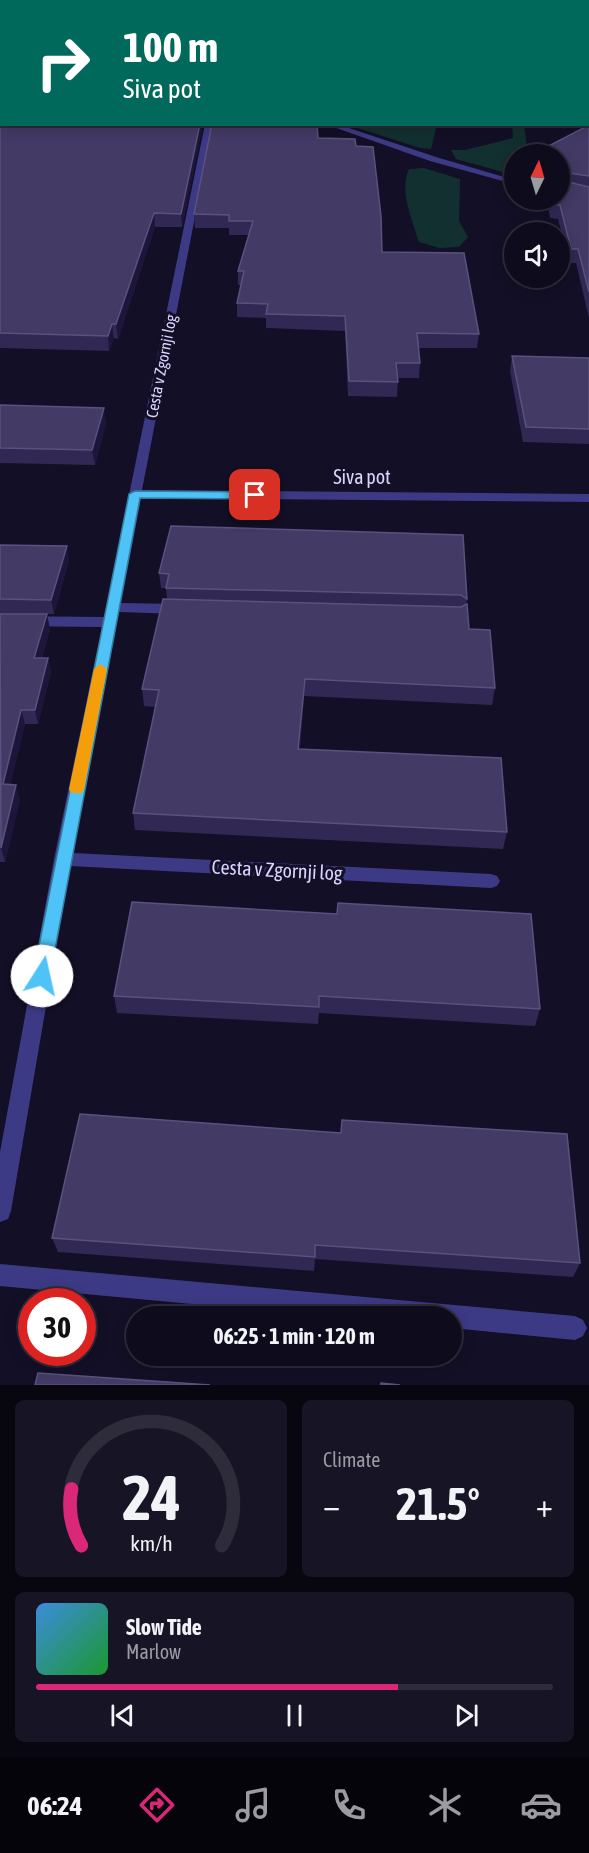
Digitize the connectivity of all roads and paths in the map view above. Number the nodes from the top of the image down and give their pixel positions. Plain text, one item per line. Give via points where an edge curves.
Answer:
1 (209, 126) edge
2 (334, 126) edge
3 (504, 179) edge
4 (135, 494) junction
5 (589, 498) edge
6 (197, 609) edge
7 (111, 615) junction
8 (0, 621) edge
9 (63, 859) junction
10 (491, 881) dead end
11 (0, 1211) edge
12 (0, 1275) edge
13 (575, 1328) dead end

1 - 4 street, Cesta v Zgornji log
2 - 3 street
4 - 5 street, Siva pot
4 - 7 street, Cesta v Zgornji log
6 - 7 street
7 - 8 street
7 - 9 street, Cesta v Zgornji log
9 - 10 street, Cesta v Zgornji log
9 - 11 street, Cesta v Zgornji log
12 - 13 street

